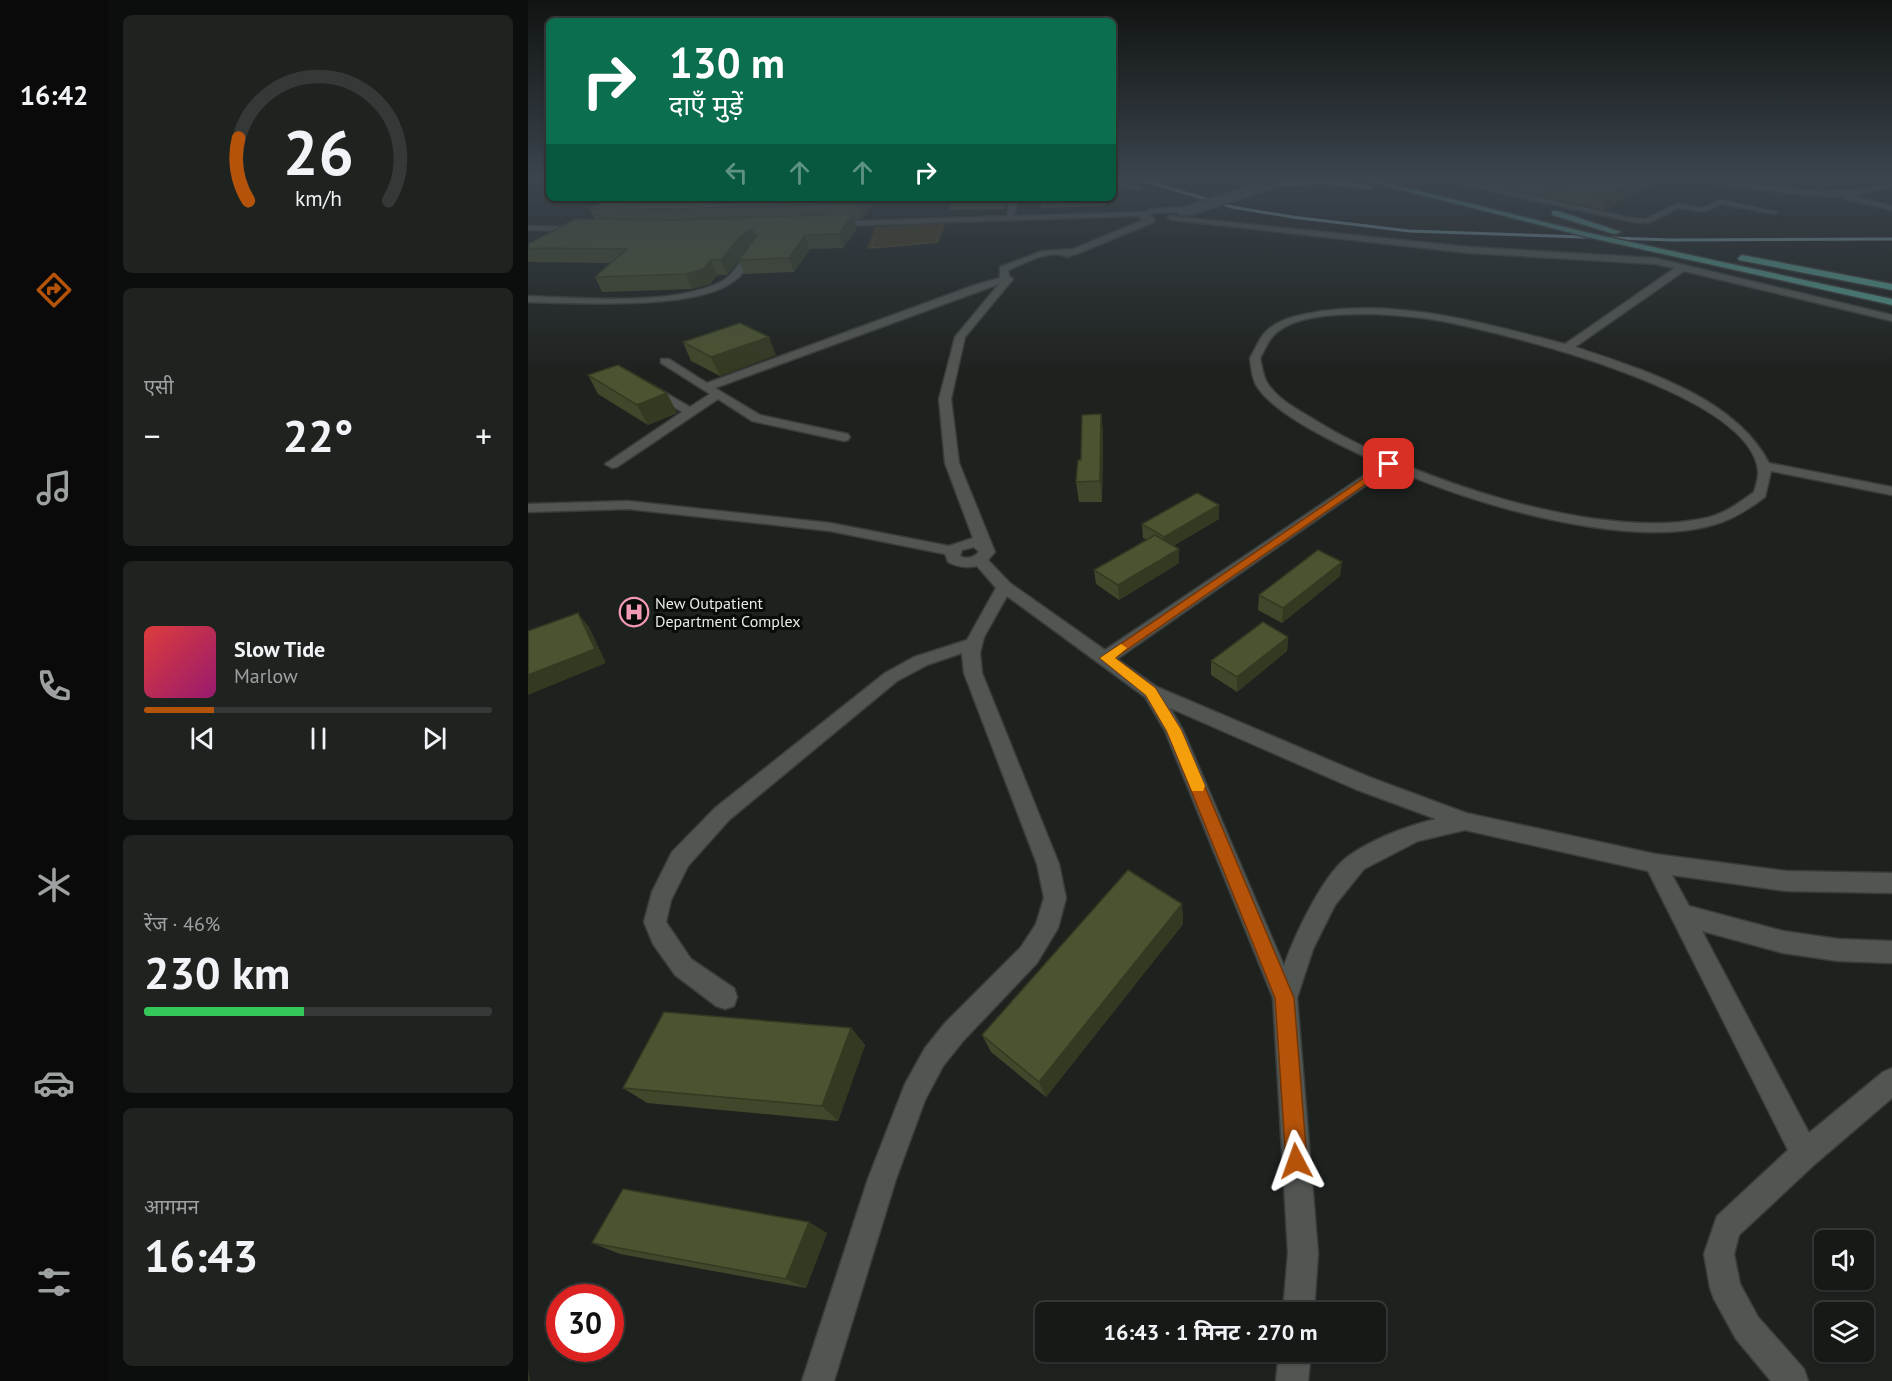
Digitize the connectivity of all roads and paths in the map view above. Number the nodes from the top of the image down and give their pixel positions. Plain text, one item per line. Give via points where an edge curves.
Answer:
1 (1097, 242) edge
2 (1397, 242) edge
3 (1619, 242) edge
4 (1662, 242) edge
5 (756, 248) edge
6 (1737, 258) junction
7 (1697, 259) junction
8 (1683, 267) junction
9 (1005, 280) junction
10 (1892, 287) edge
11 (1892, 293) edge
12 (533, 299) edge
13 (1892, 302) edge
14 (528, 305) edge
15 (1892, 313) edge
16 (1892, 318) edge
17 (1567, 348) junction
18 (665, 361) dead end
19 (638, 380) edge
20 (706, 387) junction
21 (718, 394) junction
22 (690, 412) junction
23 (844, 437) dead end
24 (612, 464) dead end
25 (1389, 464) junction
26 (1764, 466) junction
27 (1892, 491) edge
28 (528, 508) edge
29 (981, 552) junction
30 (1004, 587) junction
31 (974, 644) junction
32 (1106, 658) junction
33 (1151, 692) junction
34 (1465, 821) junction
35 (1655, 863) junction
36 (1892, 883) edge
37 (1682, 915) junction
38 (1892, 952) edge
39 (725, 997) dead end
40 (1285, 998) junction
41 (1892, 1081) edge
42 (1805, 1154) junction
43 (1299, 1302) edge
44 (1294, 1362) edge
45 (818, 1381) edge
46 (1292, 1381) edge
47 (1792, 1381) edge

1 - 9 street
2 - 8 street via 1633,259
3 - 7 main road
4 - 6 main road
5 - 12 street via 728,282 699,293 664,298
6 - 10 main road
6 - 11 main road
7 - 13 main road
7 - 15 main road via 1808,294
8 - 16 street
8 - 17 street
9 - 20 street
9 - 29 street via 960,337 945,399 952,462
12 - 14 street
17 - 25 street via 1473,324 1395,313 1325,313 1293,320 1271,332 1255,358 1262,384 1297,415
17 - 26 street via 1663,383 1716,412 1755,448
18 - 20 street
19 - 22 street
20 - 21 street
21 - 22 street
21 - 23 street via 756,418
22 - 24 street
25 - 26 street via 1505,503 1604,524 1652,527 1701,524 1739,510 1760,494
25 - 32 street
26 - 27 street
28 - 29 street via 628,505 830,527 952,551 953,559 969,563
29 - 30 street
30 - 31 street
30 - 32 street
31 - 39 street via 911,663 891,677 722,814 681,859 660,899 655,922 683,968
31 - 45 street via 973,674 1048,864 1055,898 1046,928 1029,954 954,1032 934,1057 914,1093 882,1179
32 - 33 street
33 - 34 street via 1362,783
33 - 40 street via 1174,730
34 - 35 street
34 - 40 street via 1414,833 1356,862 1327,898 1302,947
35 - 36 street via 1786,881
35 - 37 street
37 - 38 street via 1783,942
37 - 42 street
40 - 43 street via 1303,1253
41 - 42 street
42 - 47 street via 1727,1226 1719,1254 1725,1288 1746,1328
44 - 46 street

